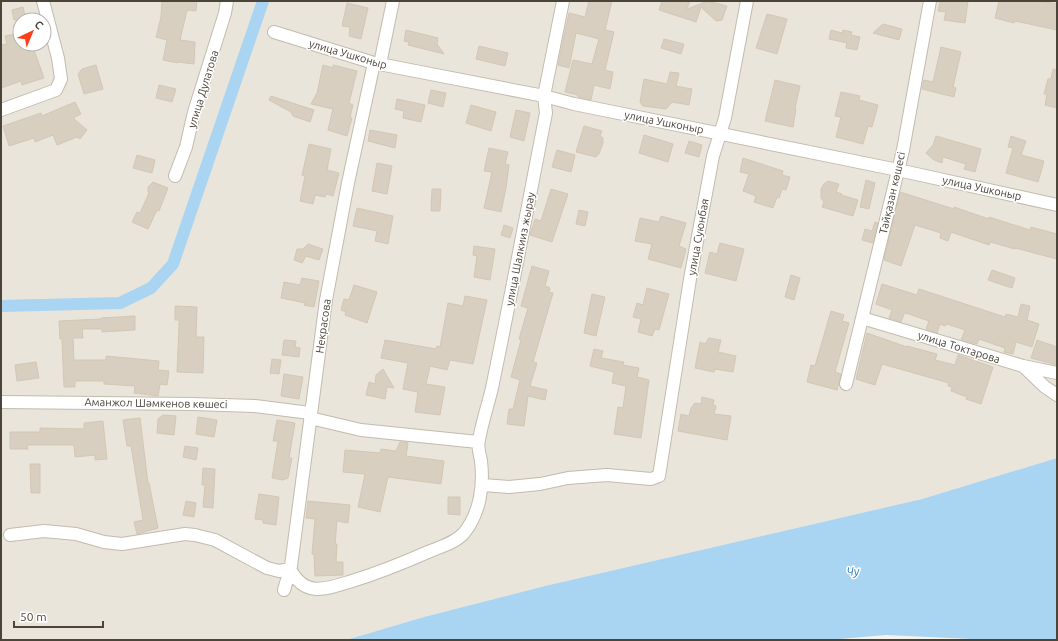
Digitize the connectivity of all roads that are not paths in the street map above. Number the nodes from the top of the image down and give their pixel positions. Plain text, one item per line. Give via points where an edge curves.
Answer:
1 (42, 1) edge
2 (227, 1) edge
3 (393, 1) edge
4 (563, 1) edge
5 (747, 1) edge
6 (930, 1) edge
7 (274, 32) dead end
8 (377, 64) junction
9 (544, 96) junction
10 (1, 110) edge
11 (720, 133) junction
12 (898, 170) junction
13 (175, 176) dead end
14 (1057, 205) edge
15 (862, 318) junction
16 (1023, 366) junction
17 (1057, 373) edge
18 (846, 384) dead end
19 (1057, 395) edge
20 (1, 402) edge
21 (310, 415) junction
22 (478, 442) junction
23 (482, 491) junction
24 (10, 535) dead end
25 (290, 568) junction
26 (284, 590) dead end

1 - 10 street via 58,58 61,79 56,90
2 - 13 street, улица Дулатова via 186,147
3 - 8 street, Некрасова
4 - 9 street, улица Шалкииз жырау
5 - 11 street, улица Суюнбая
6 - 12 street, Тайқазан көшесі
7 - 8 street, улица Ушконыр
8 - 9 street, улица Ушконыр
8 - 21 street, Некрасова via 348,183 326,300
9 - 11 street, улица Ушконыр
9 - 22 street, улица Шалкииз жырау via 546,113 490,399
11 - 12 street, улица Ушконыр
11 - 23 street, улица Суюнбая via 713,156 690,279 659,476 651,479 607,475 568,478
12 - 14 street, улица Ушконыр
12 - 15 street, Тайқазан көшесі
15 - 16 street, улица Токтарова
15 - 18 street, Тайқазан көшесі
16 - 17 street, улица Токтарова
16 - 19 street via 1044,387
20 - 21 street, Аманжол Шәмкенов көшесі via 248,405
21 - 22 street, Аманжол Шәмкенов көшесі via 361,430
21 - 25 street, Некрасова
22 - 23 street, улица Шалкииз жырау
23 - 25 street via 472,520 463,534 452,542 386,571 317,590 295,579
24 - 25 street via 44,531 76,534 122,544 185,534 195,535 215,540 267,568 279,571
25 - 26 street, Некрасова

